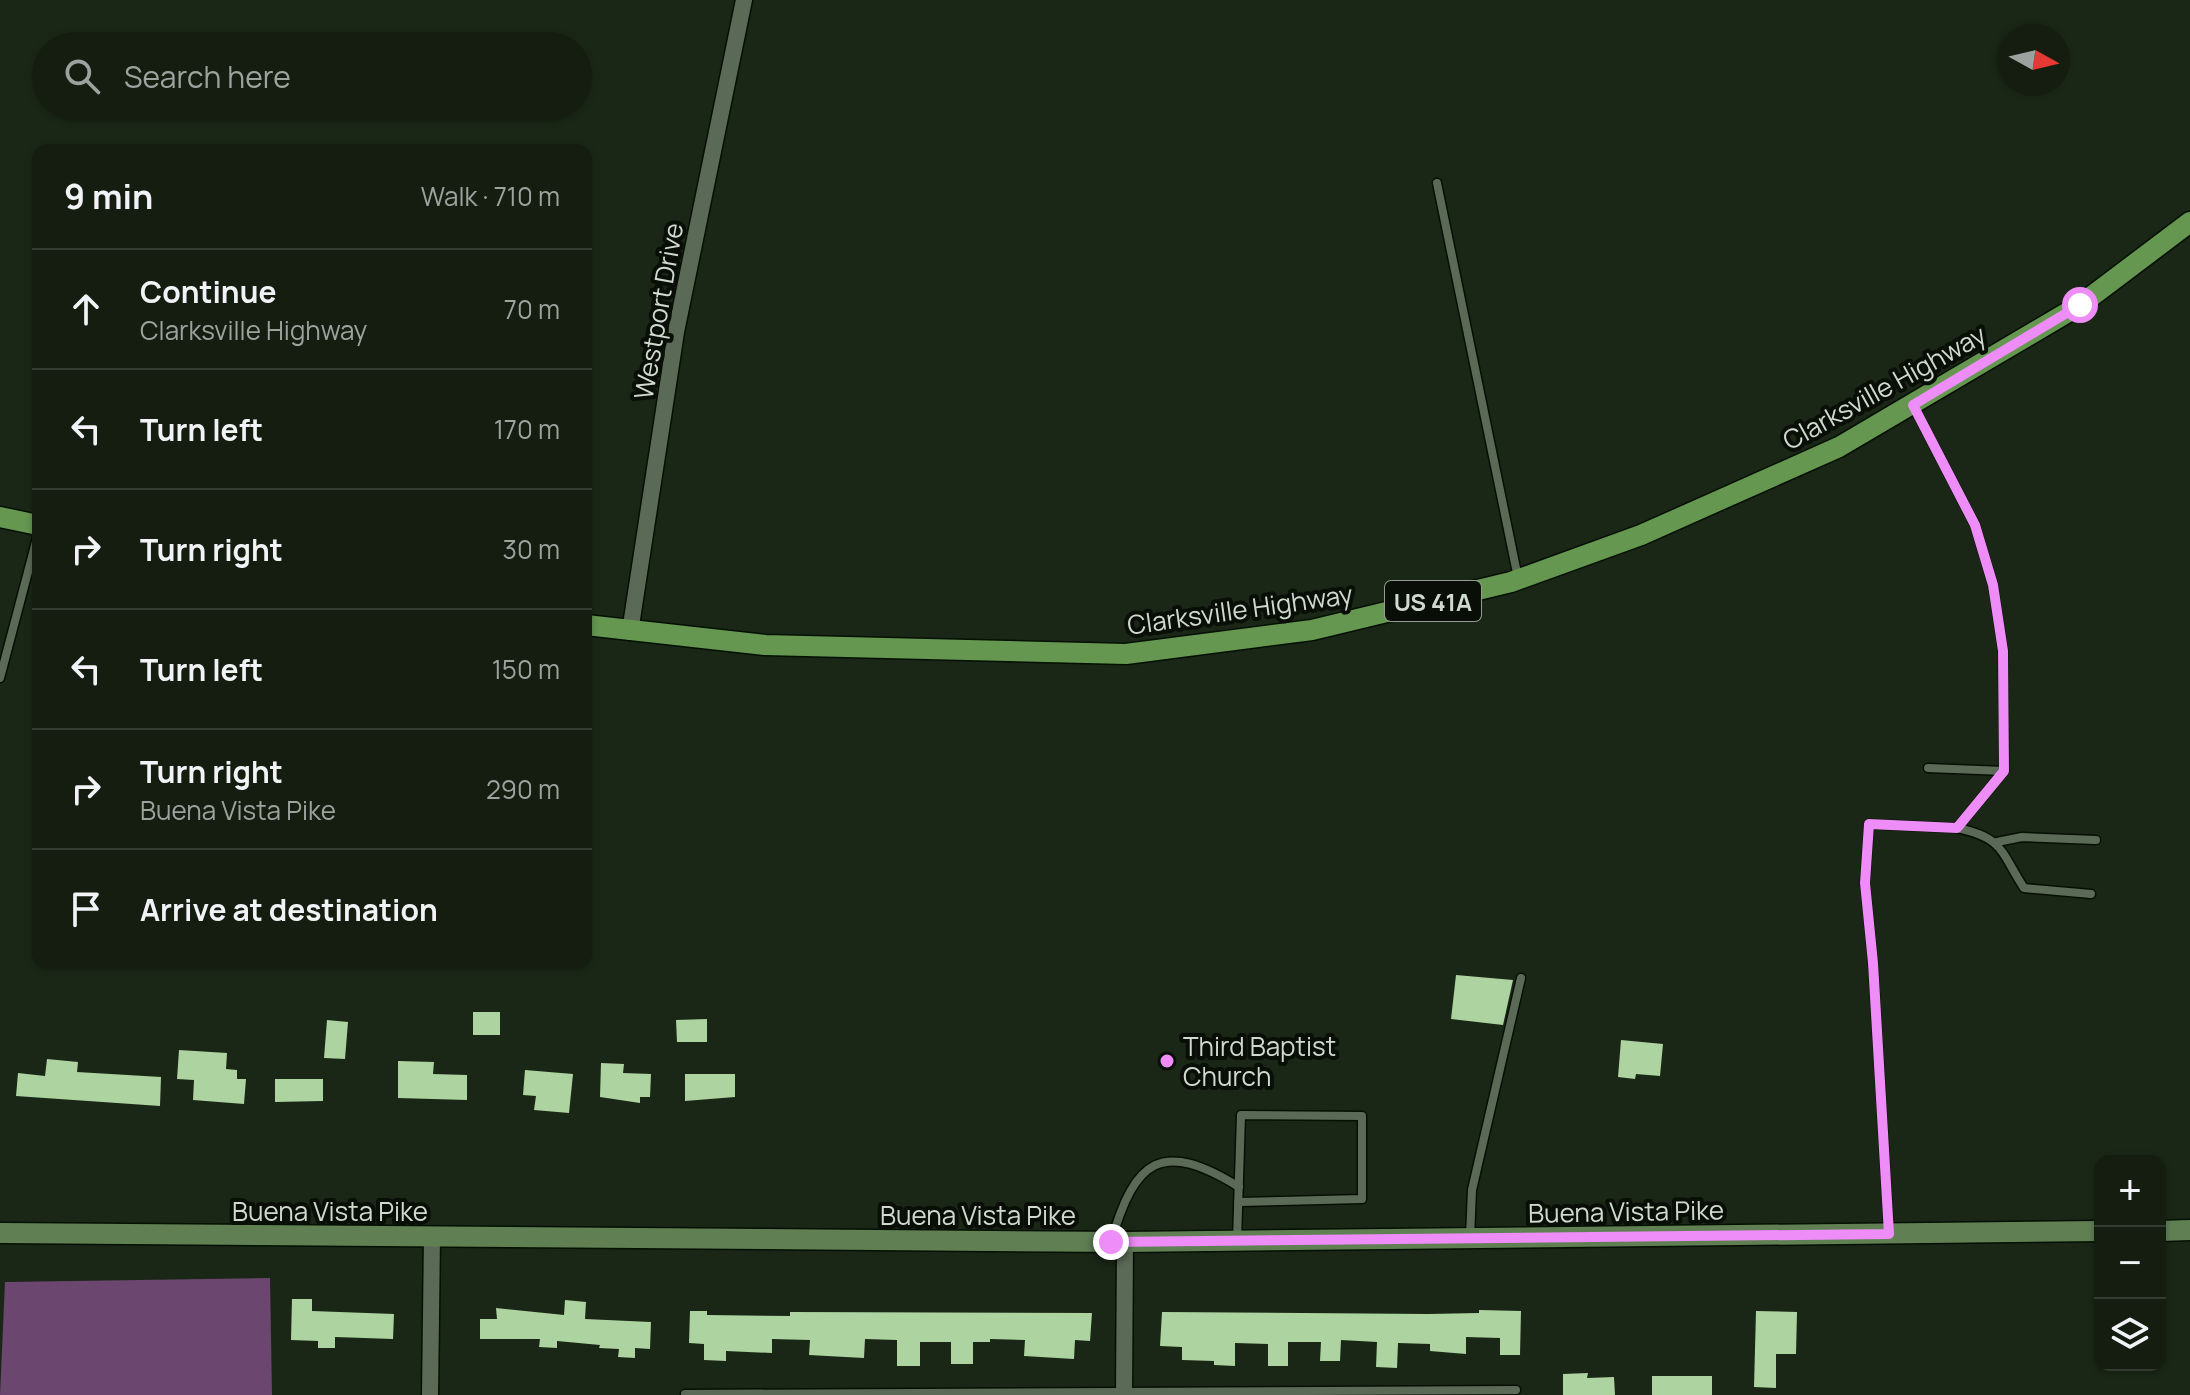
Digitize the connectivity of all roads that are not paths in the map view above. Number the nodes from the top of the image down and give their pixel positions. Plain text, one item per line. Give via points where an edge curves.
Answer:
1 (744, 0) edge
2 (1437, 183) dead end
3 (2190, 222) edge
4 (1913, 405) junction
5 (0, 517) edge
6 (32, 524) edge
7 (32, 557) edge
8 (1518, 579) junction
9 (592, 626) edge
10 (630, 632) junction
11 (0, 678) edge
12 (1928, 768) dead end
13 (2004, 771) junction
14 (1957, 828) junction
15 (2096, 840) dead end
16 (1997, 842) junction
17 (2091, 894) dead end
18 (1521, 978) dead end
19 (1239, 1187) junction
20 (1238, 1202) junction
21 (2190, 1230) edge
22 (2094, 1231) edge
23 (2166, 1231) edge
24 (0, 1233) edge
25 (1889, 1234) junction
26 (432, 1237) junction
27 (1470, 1238) junction
28 (1237, 1241) junction
29 (1118, 1242) junction
30 (1516, 1390) dead end
31 (1450, 1393) edge
32 (685, 1394) edge
33 (756, 1394) edge
34 (1124, 1394) edge
35 (430, 1395) edge

1 - 10 street, Westport Drive via 676,332
2 - 8 lane
3 - 4 main road, Clarksville Highway / US 41A via 2080,305
4 - 8 main road, Clarksville Highway / US 41A via 1839,447 1641,535
4 - 13 lane via 1975,525 1993,585 2003,651
5 - 6 main road
7 - 11 lane
8 - 10 main road, Clarksville Highway / US 41A via 1312,630 1126,654 765,645
9 - 10 main road, Clarksville Highway / US 41A
12 - 13 lane
13 - 14 lane
14 - 16 lane
14 - 25 lane via 1869,824 1865,883
15 - 16 lane via 2022,837
16 - 17 lane via 2024,888
18 - 27 lane via 1472,1190
19 - 20 lane
19 - 20 lane via 1241,1115 1362,1116 1362,1199
19 - 29 lane via 1184,1161 1157,1163 1132,1185
20 - 28 lane
21 - 23 main road
22 - 25 main road, Buena Vista Pike
24 - 26 main road, Buena Vista Pike
25 - 27 main road, Buena Vista Pike
26 - 29 main road, Buena Vista Pike
26 - 35 street
27 - 28 main road, Buena Vista Pike
28 - 29 main road, Buena Vista Pike
29 - 34 street
30 - 31 lane
31 - 34 lane
32 - 33 lane
33 - 34 lane

